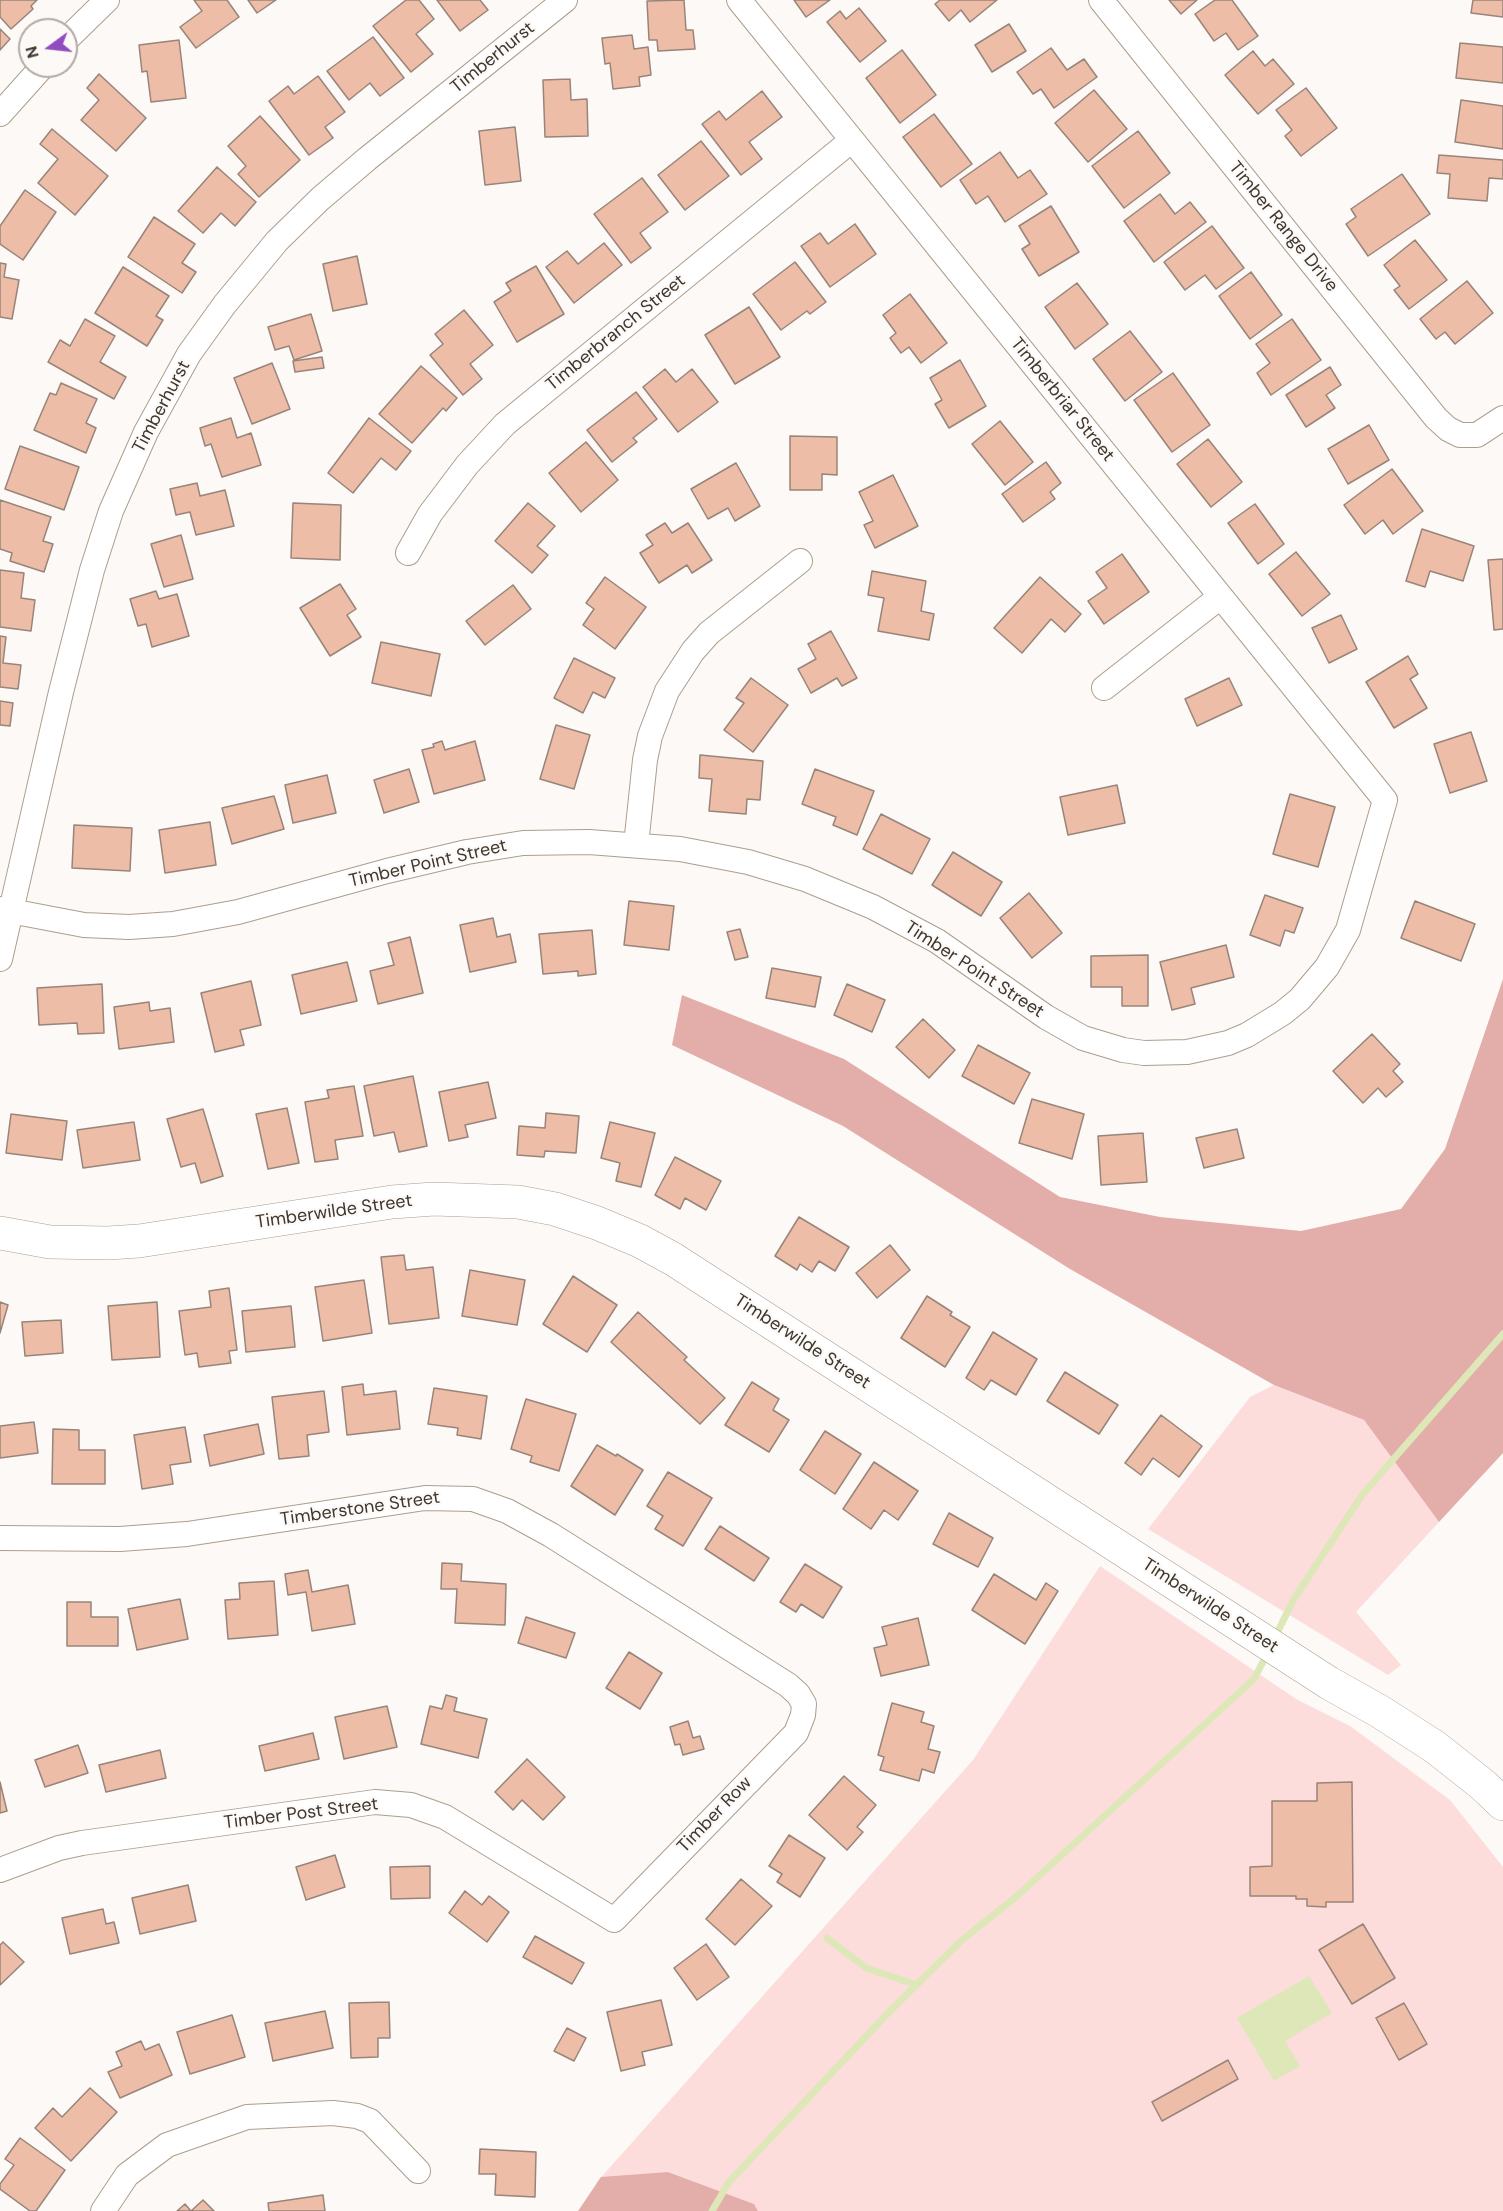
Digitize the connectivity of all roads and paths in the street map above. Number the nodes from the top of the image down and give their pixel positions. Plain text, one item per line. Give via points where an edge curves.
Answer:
1 (107, 0) edge
2 (565, 0) edge
3 (739, 0) edge
4 (1101, 0) edge
5 (78, 28) edge
6 (32, 78) edge
7 (0, 114) edge
8 (852, 140) junction
9 (1503, 418) edge
10 (408, 553) dead end
11 (800, 561) dead end
12 (1220, 597) junction
13 (1104, 688) dead end
14 (1384, 800) joint
15 (636, 845) junction
16 (6, 910) edge
17 (0, 959) edge
18 (0, 1233) edge
19 (0, 1538) edge
20 (804, 1704) joint
21 (1503, 1804) edge
22 (0, 1870) edge
23 (614, 1920) joint
24 (418, 2171) dead end
25 (103, 2211) edge

1 - 5 street
2 - 16 street, Timberhurst via 320,200 277,241 189,354 146,432 111,511 92,570
3 - 8 street, Timberbriar Street
4 - 9 street, Timber Range Drive via 1436,418 1460,435 1477,435
6 - 7 street
8 - 10 street, Timberbranch Street via 505,424 430,514
8 - 12 street, Timberbriar Street
11 - 15 street via 709,633 667,691 645,760
12 - 13 street
12 - 14 street, Timberbriar Street
14 - 15 street, Timber Point Street via 1348,930 1327,968 1300,999 1247,1035 1207,1048 1165,1054 1124,1050 1083,1038 937,941 873,907 805,879 748,862
15 - 16 street, Timber Point Street via 523,843 468,852 238,912 173,924 84,925
16 - 17 street, Timberhurst
18 - 21 street, Timberwilde Street via 50,1242 118,1242 434,1199 518,1202 597,1222 673,1259 1329,1683 1379,1711 1435,1747
19 - 20 street, Timberstone Street via 109,1539 187,1534 424,1498 473,1499 551,1534 789,1685
20 - 23 street, Timber Row via 796,1733
22 - 23 street, Timber Post Street via 82,1843 375,1802 411,1805 445,1816
24 - 25 street via 370,2121 357,2116 333,2113 247,2117 167,2145 127,2175

